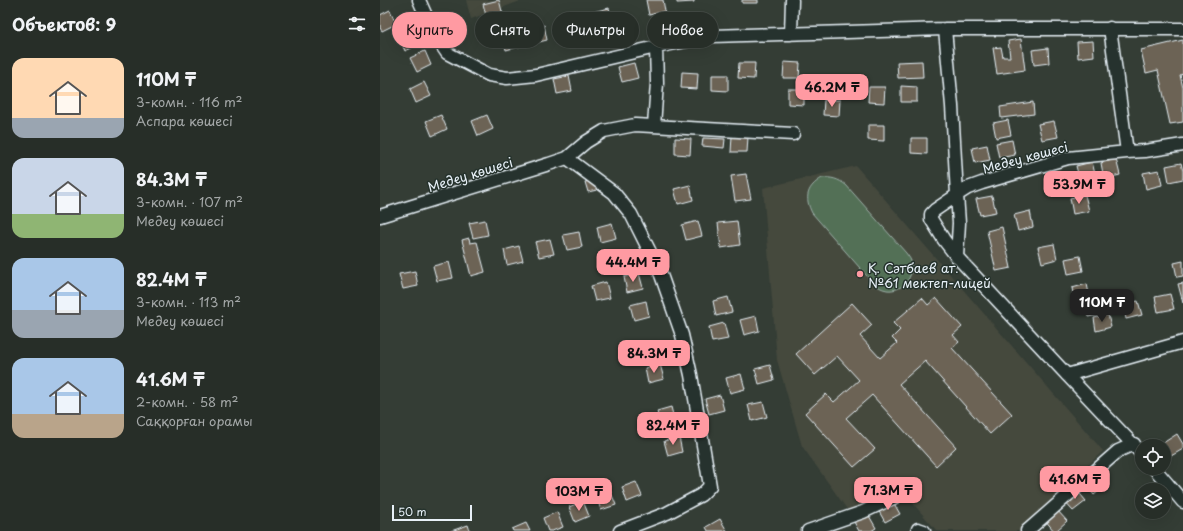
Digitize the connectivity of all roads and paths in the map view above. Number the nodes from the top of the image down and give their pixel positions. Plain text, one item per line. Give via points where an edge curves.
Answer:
1 (419, 0) edge
2 (792, 0) edge
3 (1110, 28) junction
4 (945, 29) junction
5 (1183, 29) edge
6 (792, 34) junction
7 (718, 36) edge
8 (652, 48) edge
9 (656, 48) edge
10 (654, 126) junction
11 (793, 134) dead end
12 (1183, 145) edge
13 (1127, 152) junction
14 (567, 158) junction
15 (958, 195) junction
16 (380, 216) edge
17 (957, 257) junction
18 (1183, 342) edge
19 (1067, 375) junction
20 (1134, 444) joint
21 (1160, 475) edge
22 (896, 497) dead end
23 (1183, 502) edge
24 (620, 531) edge
25 (808, 531) edge
26 (1027, 531) edge

1 - 8 street via 434,34 447,53 489,75 507,78 536,75
2 - 6 street
3 - 4 street
3 - 5 street
3 - 13 street
4 - 6 street
4 - 15 street
6 - 7 street
9 - 10 street
10 - 11 street, Медеу көшесі
10 - 14 street, Медеу көшесі via 635,125 604,131
12 - 13 street, Медеу көшесі
13 - 15 street, Медеу көшесі via 1068,158 982,183
14 - 16 street, Медеу көшесі
14 - 24 street via 614,193 632,214 660,272 682,335 710,486 701,495 667,513
15 - 17 street
15 - 17 street, Медеу көшесі via 931,214 931,220
17 - 19 street
18 - 19 street
19 - 20 street
20 - 26 street via 1118,451
21 - 23 street
22 - 25 street via 863,512

